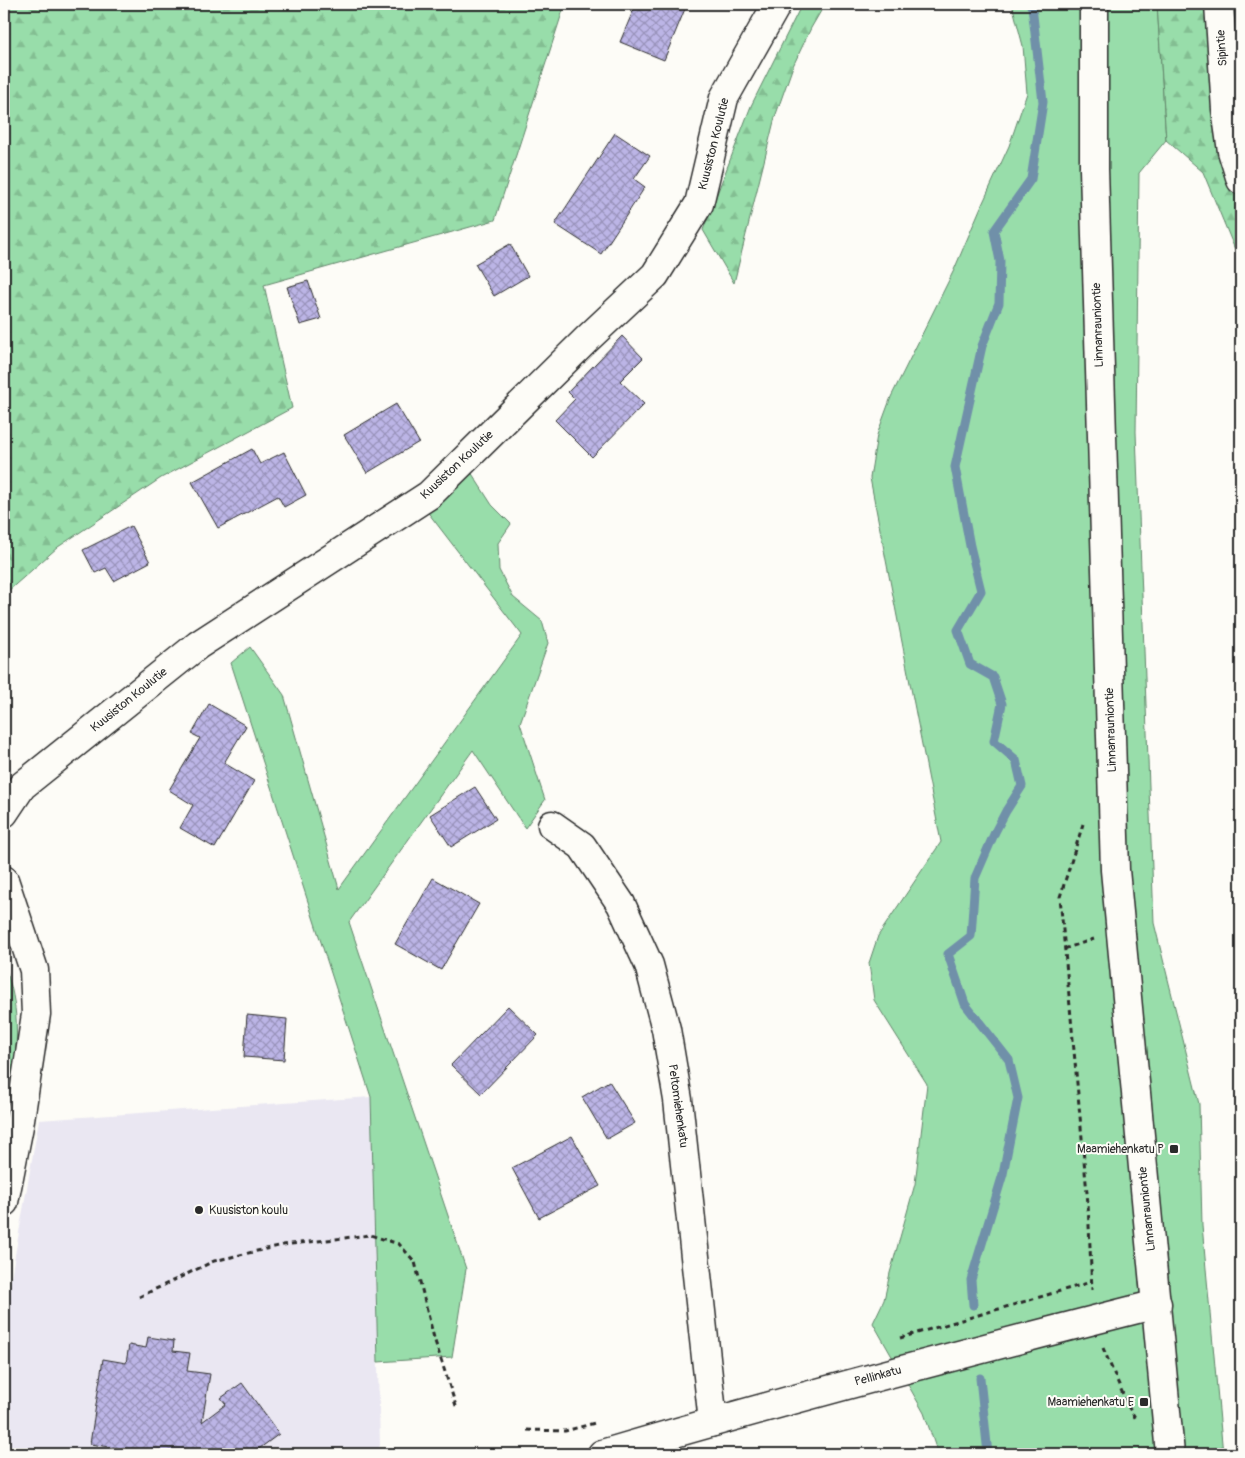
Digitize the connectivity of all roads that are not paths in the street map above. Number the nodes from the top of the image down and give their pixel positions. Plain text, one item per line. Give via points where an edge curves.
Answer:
1 (776, 4) edge
2 (1094, 4) edge
3 (1219, 4) edge
4 (1241, 180) edge
5 (4, 813) edge
6 (552, 825) dead end
7 (4, 880) edge
8 (4, 1202) edge
9 (1157, 1304) junction
10 (713, 1422) junction
11 (602, 1454) edge
12 (1170, 1454) edge

1 - 5 street, Kuusiston Koulutie via 724,98 699,204 655,275 429,495 198,645 22,786
2 - 9 street, Linnanrauniontie via 1094,169 1115,870
3 - 4 street, Sipintie via 1226,109 1232,151
6 - 10 street, Peltomiehenkatu via 582,846 621,904 649,964 666,1029 678,1100
7 - 8 street via 34,970 36,1014
9 - 10 street, Pellinkatu
9 - 12 street, Linnanrauniontie
10 - 11 street, Pellinkatu

